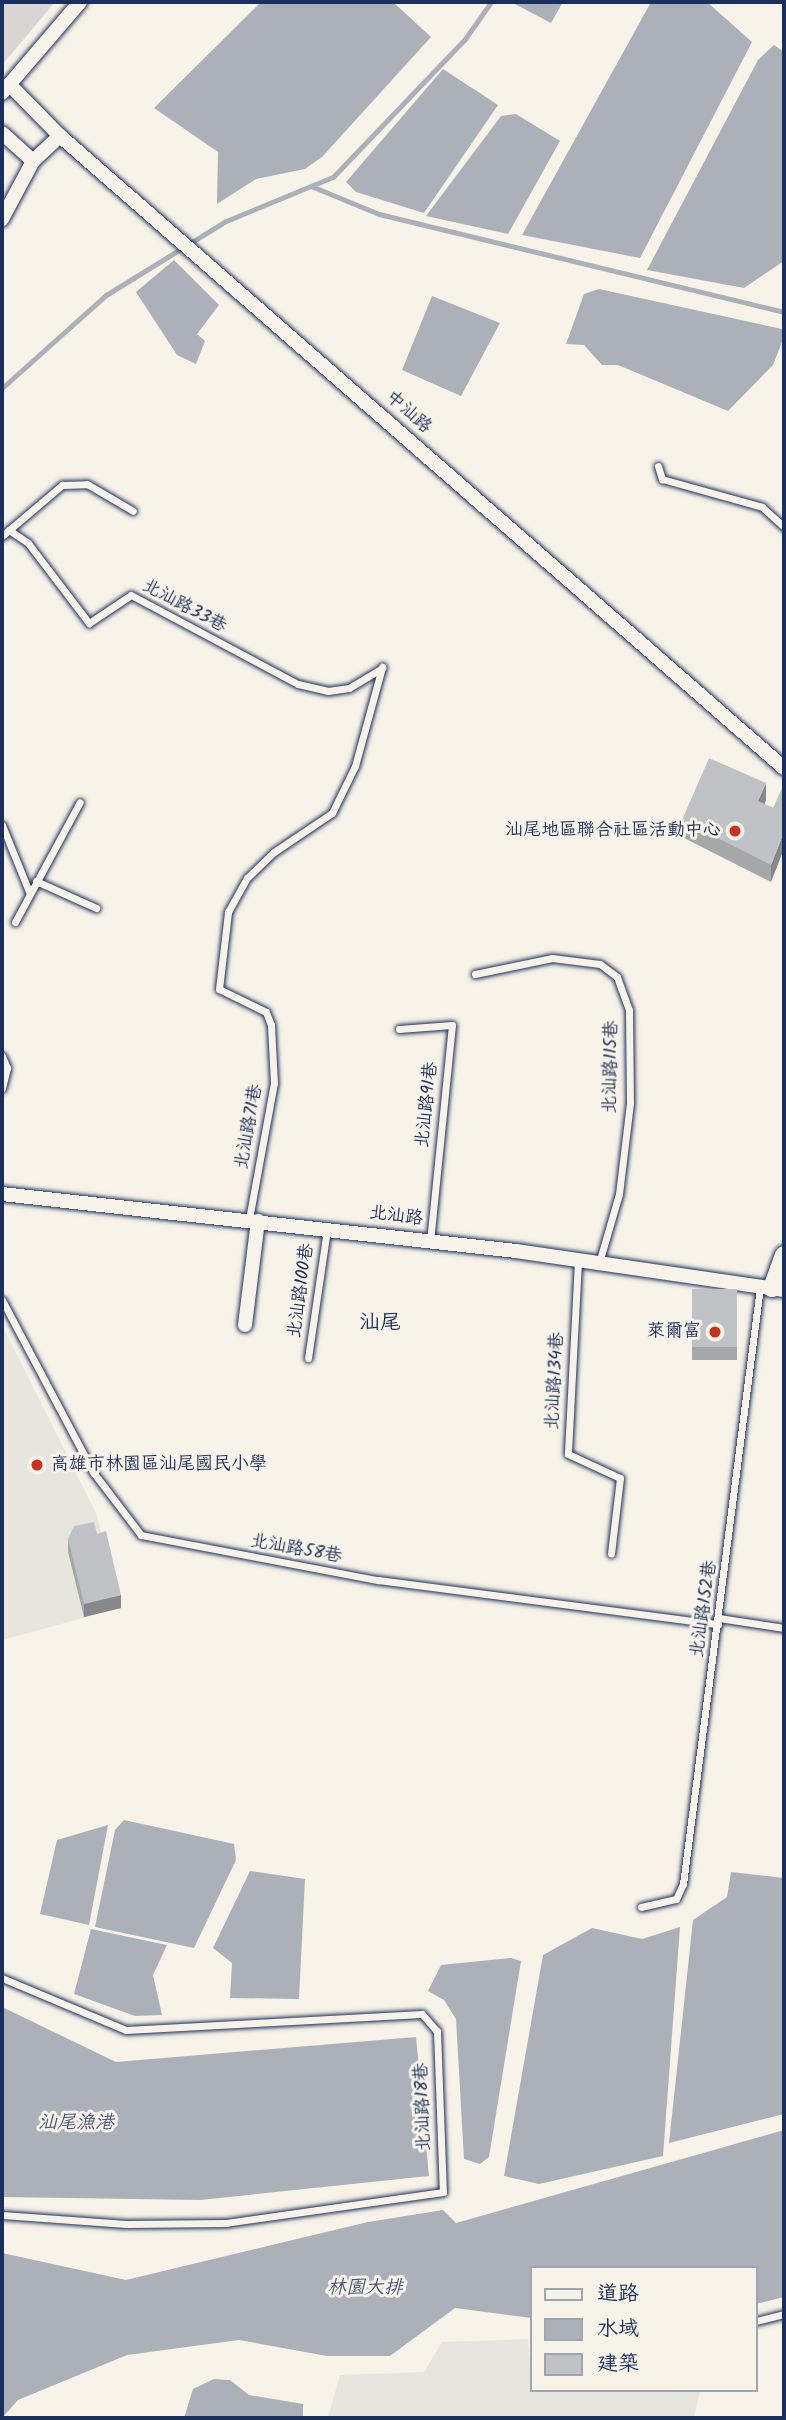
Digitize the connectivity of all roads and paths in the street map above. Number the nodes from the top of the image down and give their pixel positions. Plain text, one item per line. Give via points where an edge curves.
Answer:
1 (80, 2) edge
2 (6, 88) edge
3 (2, 133) edge
4 (60, 136) junction
5 (33, 161) junction
6 (2, 219) edge
7 (657, 466) dead end
8 (132, 511) dead end
9 (784, 527) edge
10 (9, 530) junction
11 (2, 536) edge
12 (383, 667) joint
13 (784, 768) edge
14 (80, 803) dead end
15 (2, 825) edge
16 (5, 845) edge
17 (36, 881) junction
18 (30, 894) junction
19 (96, 908) dead end
20 (15, 922) dead end
21 (475, 974) dead end
22 (399, 1028) dead end
23 (2, 1056) edge
24 (2, 1088) edge
25 (2, 1194) edge
26 (254, 1220) junction
27 (327, 1229) junction
28 (430, 1241) junction
29 (784, 1255) edge
30 (578, 1260) junction
31 (599, 1263) junction
32 (772, 1288) edge
33 (2, 1300) edge
34 (245, 1325) dead end
35 (308, 1358) dead end
36 (611, 1553) dead end
37 (718, 1621) junction
38 (784, 1628) edge
39 (641, 1907) dead end
40 (2, 1978) edge
41 (2, 2215) edge
42 (784, 2314) edge
43 (758, 2320) edge

1 - 2 street
2 - 4 street, 中汕路
3 - 5 street
4 - 5 street
4 - 13 street, 中汕路
5 - 6 street
7 - 9 lane via 662,479 762,507
8 - 10 lane via 79,482 62,485
10 - 11 lane
10 - 12 lane, 北汕路33巷 via 28,543 89,623 131,595 298,684 328,691 349,688
12 - 26 lane, 北汕路71巷 via 355,766 332,813 274,852 247,878 228,912 219,989 266,1012 271,1025 274,1083
14 - 17 lane
15 - 16 lane
16 - 18 lane
17 - 18 lane
17 - 19 lane
18 - 20 lane
21 - 31 lane, 北汕路115巷 via 552,958 600,964 617,977 629,1010 630,1102 619,1194
22 - 28 lane, 北汕路91巷 via 452,1025
23 - 24 lane via 7,1068
25 - 26 street, 北汕路
26 - 27 street, 北汕路
26 - 34 street
27 - 28 street, 北汕路
27 - 35 lane, 北汕路100巷
28 - 30 street, 北汕路
29 - 32 street
30 - 31 street, 北汕路
30 - 36 lane, 北汕路134巷 via 568,1454 620,1478
31 - 32 street, 北汕路
32 - 37 lane, 北汕路152巷
33 - 37 lane, 北汕路58巷 via 93,1472 141,1535 378,1580
37 - 38 lane, 北汕路58巷
37 - 39 lane, 北汕路152巷 via 681,1892
40 - 41 lane, 北汕路18巷 via 126,2030 422,2014 438,2031 443,2192 226,2223 126,2224
42 - 43 lane

